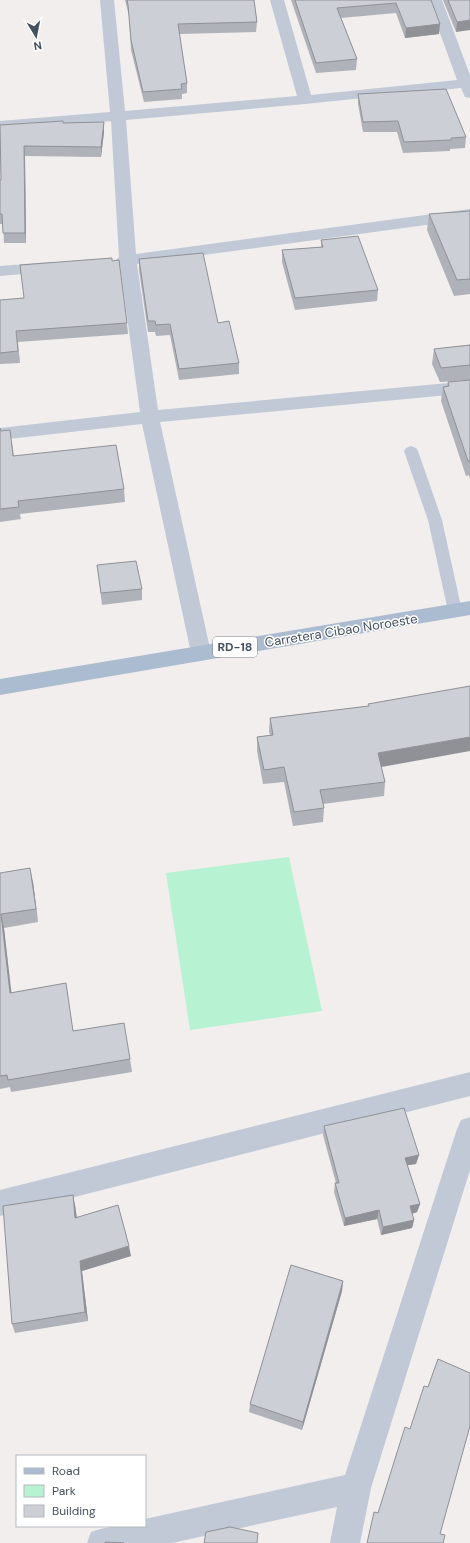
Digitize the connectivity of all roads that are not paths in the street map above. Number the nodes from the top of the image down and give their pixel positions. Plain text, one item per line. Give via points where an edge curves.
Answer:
1 (107, 0) edge
2 (277, 0) edge
3 (435, 0) edge
4 (469, 87) edge
5 (304, 100) junction
6 (118, 116) junction
7 (0, 126) edge
8 (470, 214) edge
9 (128, 261) junction
10 (106, 262) edge
11 (68, 266) edge
12 (0, 271) edge
13 (470, 387) edge
14 (150, 417) junction
15 (0, 434) edge
16 (411, 451) dead end
17 (463, 609) edge
18 (201, 653) junction
19 (0, 687) edge
20 (470, 1084) edge
21 (470, 1129) edge
22 (0, 1203) edge
23 (356, 1488) junction
24 (102, 1543) edge
25 (345, 1543) edge

1 - 6 street
2 - 5 street
3 - 4 street
4 - 5 street
5 - 6 street
6 - 7 street
6 - 9 street
8 - 9 street
9 - 10 street
9 - 14 street
11 - 12 street
13 - 14 street
14 - 15 street
14 - 18 street
16 - 17 lane
17 - 18 main road, Carretera Cibao Noroeste / RD-18
18 - 19 main road, Carretera Cibao Noroeste / RD-18
20 - 22 street
21 - 23 street
23 - 24 street
23 - 25 street

